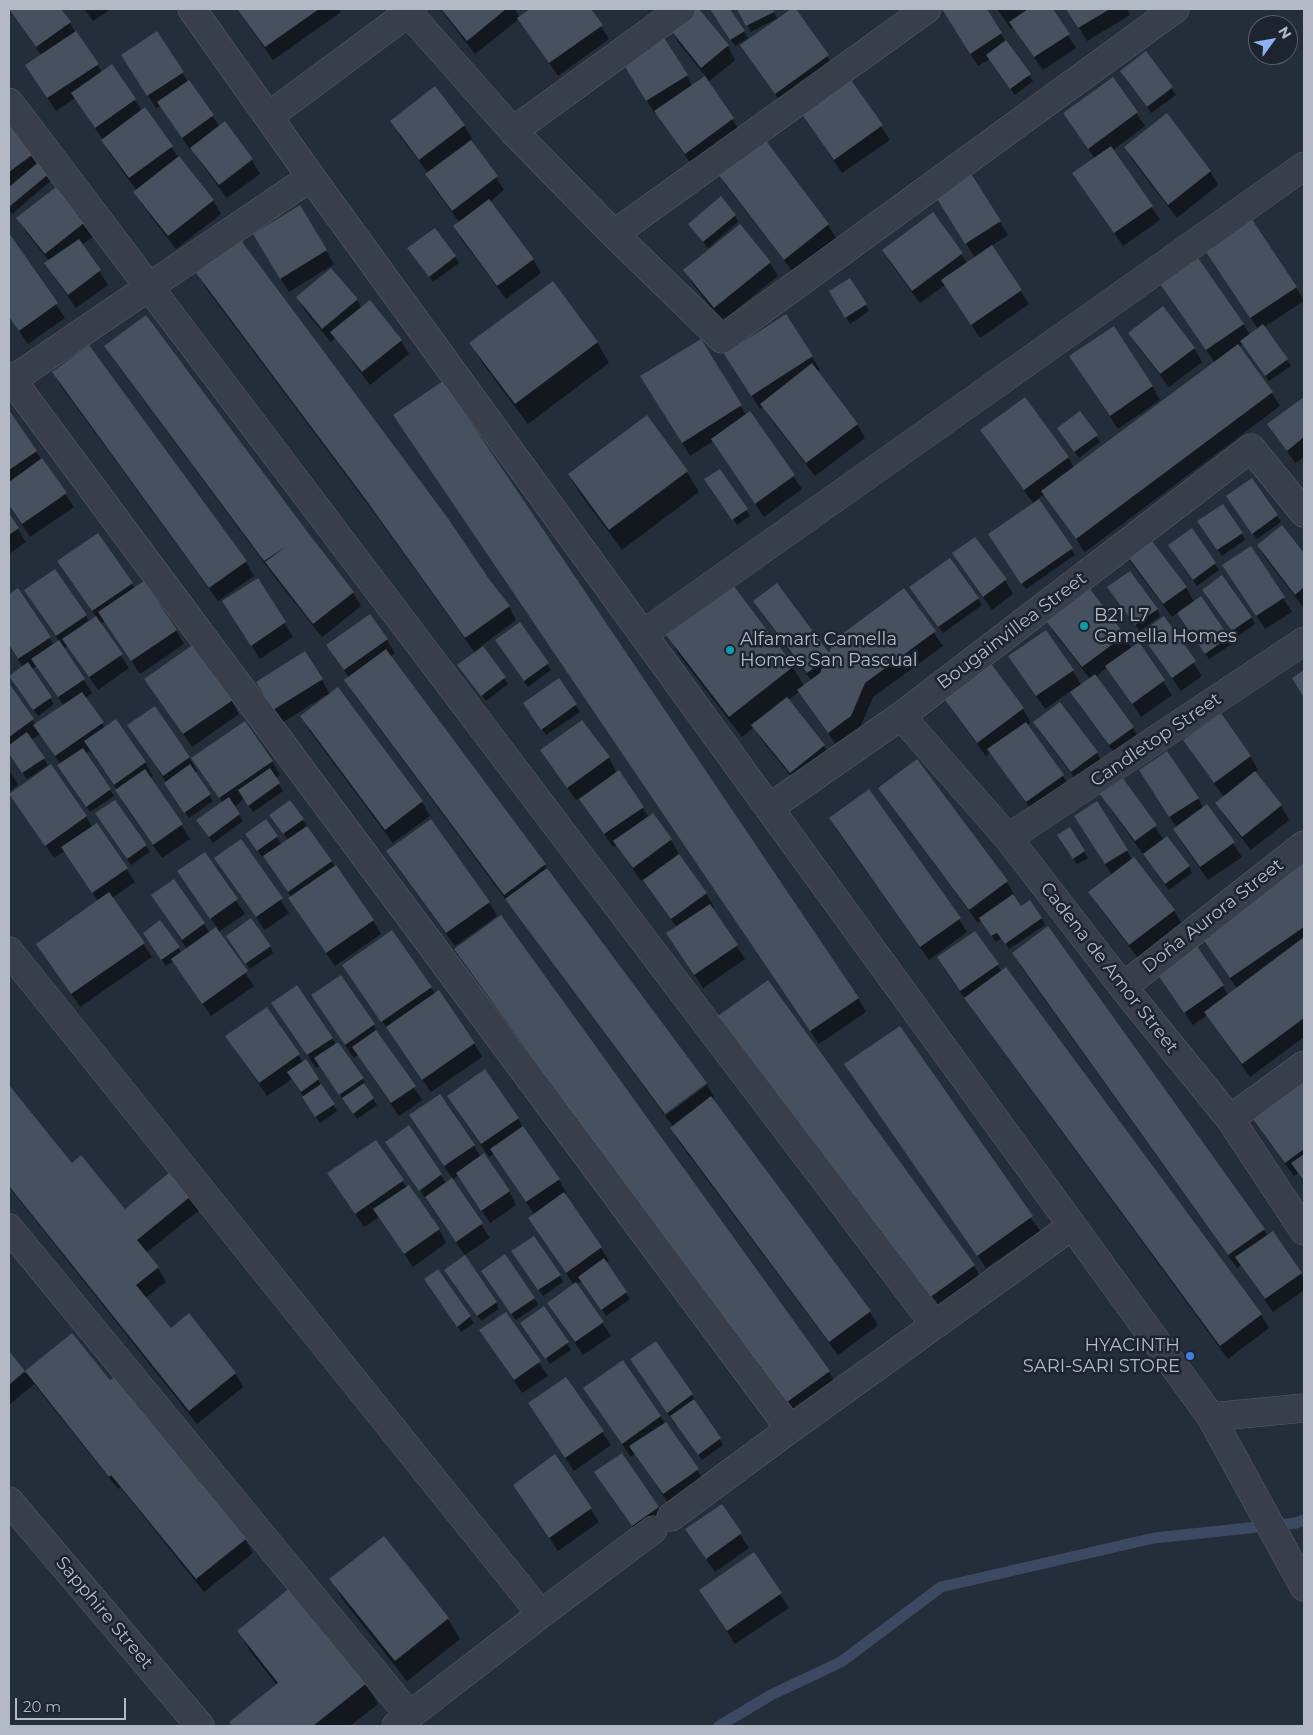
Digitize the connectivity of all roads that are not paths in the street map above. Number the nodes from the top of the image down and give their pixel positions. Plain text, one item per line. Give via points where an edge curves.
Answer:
1 (192, 9) edge
2 (681, 9) edge
3 (927, 9) edge
4 (1175, 9) edge
5 (409, 10) edge
6 (9, 102) edge
7 (269, 116) junction
8 (514, 131) junction
9 (1304, 166) edge
10 (311, 177) junction
11 (614, 234) junction
12 (148, 287) junction
13 (10, 379) edge
14 (1304, 513) edge
15 (643, 634) junction
16 (1304, 641) edge
17 (901, 716) junction
18 (769, 808) junction
19 (1008, 838) junction
20 (1304, 845) edge
21 (9, 951) edge
22 (1123, 987) junction
23 (1304, 1066) edge
24 (1230, 1119) junction
25 (1072, 1226) junction
26 (9, 1228) edge
27 (1304, 1230) edge
28 (935, 1325) junction
29 (1304, 1408) edge
30 (1211, 1417) junction
31 (790, 1429) junction
32 (9, 1501) edge
33 (1304, 1587) edge
34 (541, 1614) junction
35 (403, 1721) edge
36 (200, 1726) edge

1 - 7 street
2 - 8 street
3 - 11 street
4 - 11 street via 722,339
5 - 7 street
5 - 8 street
6 - 12 street
7 - 10 street
8 - 11 street
9 - 15 street
10 - 12 street
10 - 15 street
12 - 13 street
12 - 28 street
13 - 31 street
14 - 17 street, Bougainvillea Street via 1252,448
15 - 18 street
16 - 19 street, Candletop Street
17 - 18 street, Bougainvillea Street
17 - 19 street, Cadena de Amor Street
18 - 25 street
19 - 22 street, Cadena de Amor Street
20 - 22 street, Doña Aurora Street
21 - 34 street
22 - 24 street, Cadena de Amor Street
23 - 24 street
24 - 27 street, Cadena de Amor Street
25 - 28 street
25 - 30 street
26 - 35 street
28 - 31 street
29 - 30 street
30 - 33 street
31 - 34 street
32 - 36 street, Sapphire Street
34 - 35 street

